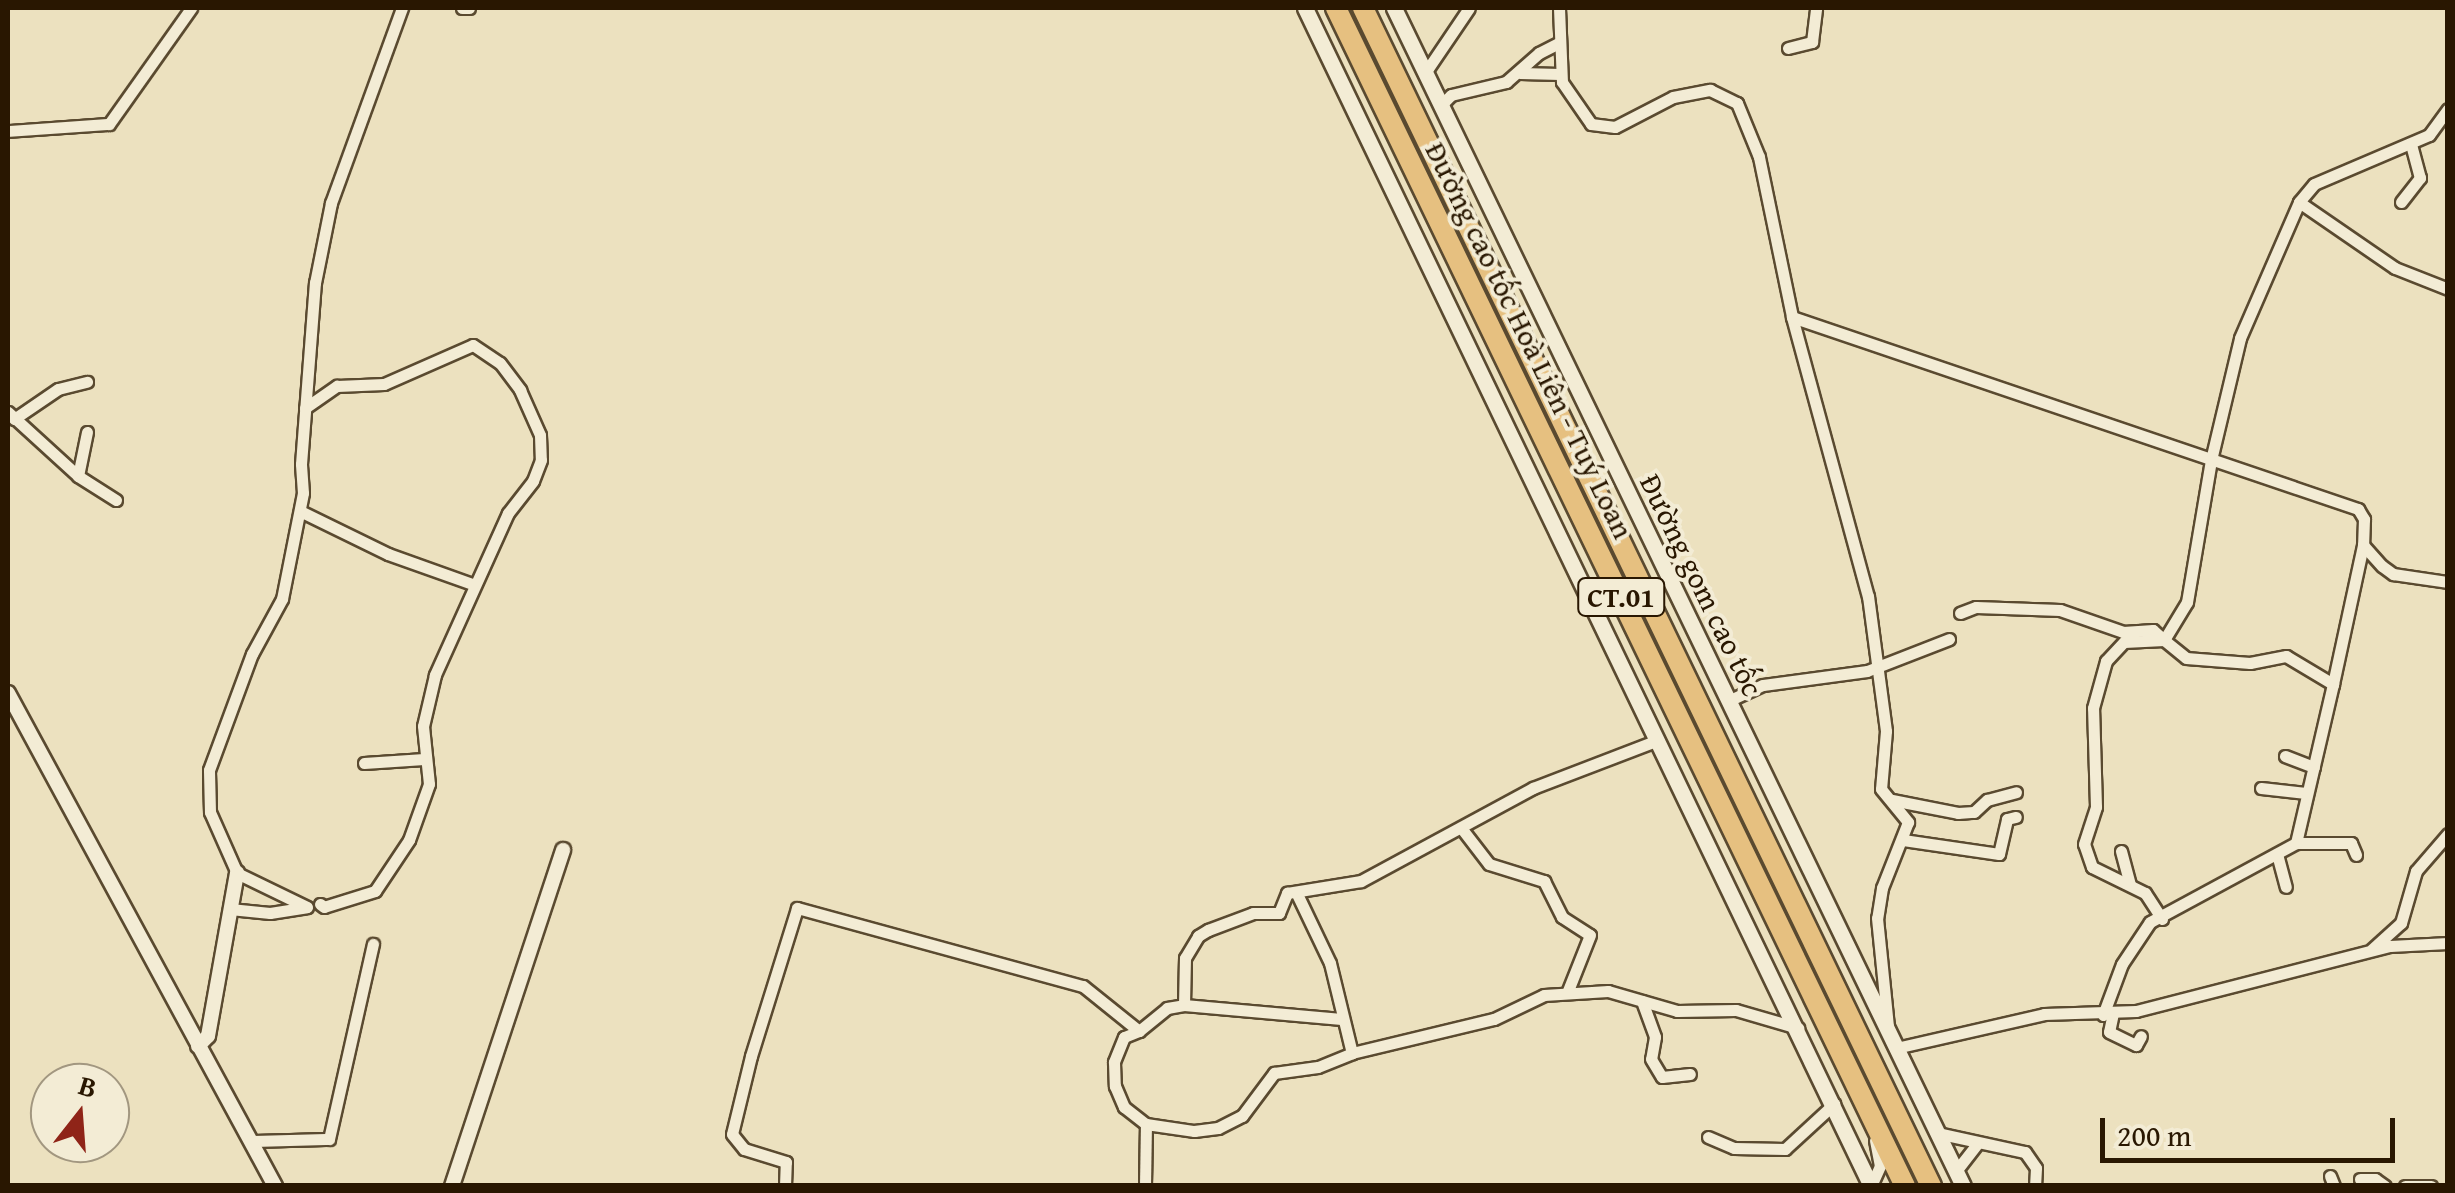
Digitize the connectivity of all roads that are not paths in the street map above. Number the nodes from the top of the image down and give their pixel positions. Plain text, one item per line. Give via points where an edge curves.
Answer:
1 (191, 8) edge
2 (402, 8) edge
3 (1305, 8) edge
4 (1336, 8) edge
5 (1363, 8) edge
6 (1394, 8) edge
7 (1468, 8) edge
8 (1559, 8) edge
9 (1816, 8) edge
10 (1559, 43) junction
11 (1788, 48) dead end
12 (1520, 72) junction
13 (1425, 73) junction
14 (1560, 74) junction
15 (1440, 105) junction
16 (2446, 114) edge
17 (8, 131) edge
18 (2410, 145) junction
19 (2298, 202) junction
20 (2402, 202) dead end
21 (2448, 289) edge
22 (1792, 317) junction
23 (87, 382) dead end
24 (305, 408) junction
25 (11, 415) edge
26 (86, 432) dead end
27 (2212, 460) junction
28 (78, 476) junction
29 (116, 500) dead end
30 (300, 511) junction
31 (2363, 544) junction
32 (2448, 582) edge
33 (476, 585) junction
34 (1960, 613) dead end
35 (1949, 639) dead end
36 (2164, 640) junction
37 (1878, 666) junction
38 (2334, 684) junction
39 (8, 693) edge
40 (1728, 701) junction
41 (1658, 740) junction
42 (2286, 756) dead end
43 (424, 759) junction
44 (364, 763) dead end
45 (2314, 767) junction
46 (2261, 788) dead end
47 (2016, 792) dead end
48 (2306, 793) junction
49 (1888, 799) junction
50 (2006, 819) dead end
51 (1462, 829) junction
52 (2448, 834) edge
53 (1902, 840) junction
54 (2296, 843) junction
55 (562, 850) dead end
56 (2121, 851) dead end
57 (2276, 854) junction
58 (2356, 855) dead end
59 (238, 872) junction
60 (2130, 884) junction
61 (315, 888) dead end
62 (2286, 888) dead end
63 (1297, 894) junction
64 (314, 905) junction
65 (230, 909) junction
66 (2162, 918) junction
67 (2448, 943) edge
68 (373, 944) dead end
69 (2369, 952) junction
70 (1568, 993) junction
71 (1642, 1002) junction
72 (1184, 1005) junction
73 (2108, 1014) junction
74 (1341, 1019) junction
75 (1798, 1028) junction
76 (1139, 1031) junction
77 (1888, 1031) junction
78 (2141, 1036) dead end
79 (198, 1046) junction
80 (1896, 1048) junction
81 (1352, 1053) junction
82 (1690, 1074) dead end
83 (1834, 1104) junction
84 (1928, 1114) junction
85 (1910, 1120) dead end
86 (1146, 1124) junction
87 (1937, 1133) junction
88 (1874, 1135) dead end
89 (1708, 1138) dead end
90 (250, 1141) junction
91 (1977, 1144) junction
92 (1959, 1178) edge
93 (2360, 1179) dead end
94 (1869, 1185) edge
95 (275, 1186) edge
96 (452, 1186) edge
97 (784, 1186) edge
98 (1145, 1186) edge
99 (1905, 1186) edge
100 (1931, 1186) edge
101 (2035, 1186) edge
102 (2385, 1186) edge
103 (2405, 1186) edge
104 (2431, 1186) edge

1 - 17 street via 109,124
2 - 24 street via 331,203 314,282
3 - 41 main road
4 - 99 highway, Đường cao tốc Hoà Liên - Tuý Loan / CT.01
5 - 100 highway, Đường cao tốc Hoà Liên - Tuý Loan / CT.01
6 - 13 main road, Đường gom cao tốc
7 - 13 street
8 - 10 street
9 - 11 street via 1812,42
10 - 12 street
10 - 14 street
12 - 14 street
12 - 15 street via 1500,85 1450,95
13 - 15 main road, Đường gom cao tốc
14 - 22 street via 1578,110 1606,128 1687,92 1710,90 1737,102 1759,156
15 - 40 main road, Đường gom cao tốc
16 - 18 street via 2430,135
18 - 19 street via 2314,184
18 - 20 street via 2420,178
19 - 21 street via 2396,268
19 - 27 street via 2240,338
22 - 27 street
22 - 37 street via 1868,596
23 - 25 street via 58,388
24 - 30 street
24 - 33 street via 338,386 384,384 463,346 484,348 500,363 533,418 541,460
25 - 28 street
26 - 28 street
27 - 31 street via 2358,509
27 - 36 street via 2186,602
28 - 29 street
30 - 33 street via 388,554
30 - 59 street via 282,599 252,654 209,770 210,812
31 - 32 street via 2393,574
31 - 38 street
33 - 43 street via 428,698
34 - 36 street via 1976,606 2060,610 2123,632 2153,630
35 - 37 street
36 - 38 street via 2186,658 2250,663 2286,656
36 - 60 street via 2124,642 2106,662 2093,708 2096,806 2084,844 2092,866
37 - 40 street via 1830,679 1763,685
37 - 49 street via 1886,731 1881,789
38 - 45 street
39 - 79 street
40 - 77 main road, Đường gom cao tốc
41 - 51 street via 1533,788
41 - 75 main road
42 - 45 street
43 - 44 street
43 - 64 street via 429,784 420,815 375,891
45 - 48 street
46 - 48 street
47 - 49 street via 1958,813
48 - 54 street
49 - 53 street via 1908,822
50 - 53 street via 1999,854
51 - 63 street via 1361,882
51 - 70 street via 1494,868 1544,881 1562,917 1590,935
52 - 69 street via 2416,871 2402,923
53 - 77 street via 1877,918
54 - 57 street
54 - 58 street via 2350,843
55 - 96 street
56 - 60 street
57 - 62 street
57 - 66 street
59 - 64 street
59 - 65 street
60 - 66 street via 2146,892
61 - 64 street
63 - 72 street via 1286,894 1279,912 1253,913 1198,936 1185,958
63 - 74 street via 1330,963
64 - 65 street via 270,914
65 - 79 street via 208,1036
66 - 73 street via 2150,922 2128,953
67 - 69 street
68 - 90 street via 329,1139
69 - 73 street
70 - 71 street via 1604,991
70 - 81 street via 1544,994 1494,1018
71 - 75 street via 1677,1012 1736,1010
71 - 82 street via 1655,1036 1651,1059 1662,1077
72 - 74 street
72 - 76 street via 1166,1008
73 - 78 street via 2109,1032 2136,1045
73 - 80 street via 2044,1014
74 - 81 street
75 - 83 main road
76 - 86 street via 1118,1046 1114,1075 1124,1107
76 - 97 street via 1083,986 797,908 732,1134 744,1149 786,1162
77 - 80 main road, Đường gom cao tốc
79 - 90 street
80 - 84 main road, Đường gom cao tốc
81 - 86 street via 1318,1067 1274,1073 1242,1116 1218,1128
83 - 89 street via 1785,1149 1734,1148
83 - 94 main road
84 - 85 street
84 - 87 main road, Đường gom cao tốc
86 - 98 street
87 - 91 street
87 - 92 main road, Đường gom cao tốc
88 - 94 street via 1880,1166
90 - 95 street
91 - 92 street
91 - 101 street via 2026,1152 2036,1168
93 - 102 street
103 - 104 street

